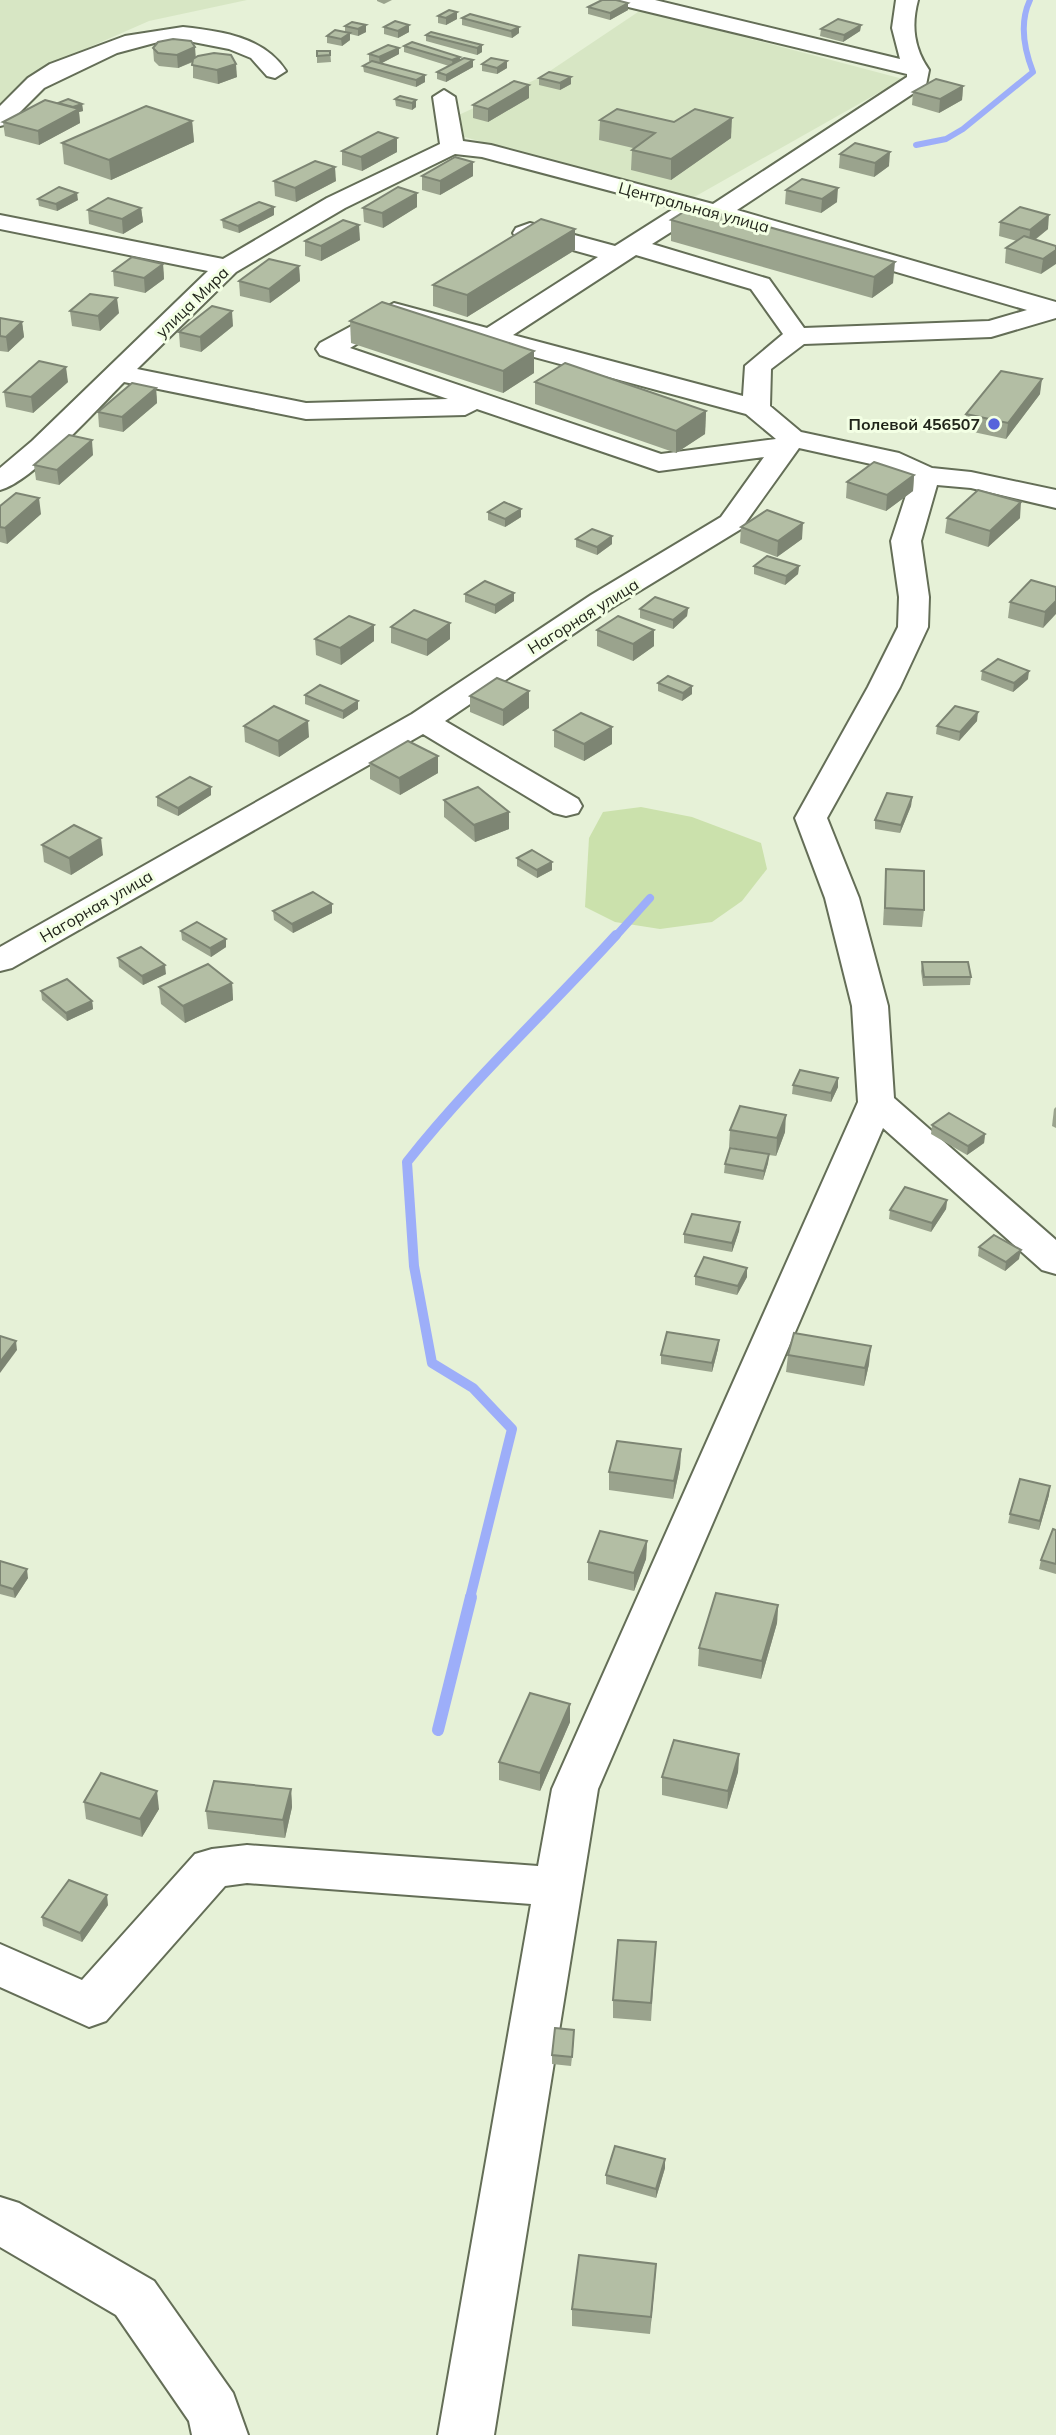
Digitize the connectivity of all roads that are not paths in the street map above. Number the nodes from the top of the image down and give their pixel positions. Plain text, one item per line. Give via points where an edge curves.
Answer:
1 (628, 0) edge
2 (907, 0) edge
3 (133, 21) dead end
4 (918, 70) junction
5 (275, 71) dead end
6 (36, 83) junction
7 (443, 97) dead end
8 (0, 119) edge
9 (452, 147) junction
10 (706, 209) junction
11 (0, 222) edge
12 (507, 243) edge
13 (628, 251) junction
14 (226, 268) junction
15 (1056, 279) edge
16 (428, 291) dead end
17 (1047, 308) edge
18 (394, 311) junction
19 (797, 336) junction
20 (491, 337) junction
21 (118, 373) junction
22 (488, 406) junction
23 (756, 408) junction
24 (789, 442) junction
25 (926, 476) junction
26 (0, 482) edge
27 (1056, 499) edge
28 (423, 721) junction
29 (566, 806) dead end
30 (0, 961) edge
31 (876, 1102) junction
32 (1056, 1261) edge
33 (558, 1887) junction
34 (0, 1964) edge
35 (0, 2220) edge
36 (220, 2435) edge
37 (466, 2435) edge

1 - 4 street
2 - 4 street via 901,26
3 - 6 street
4 - 10 street via 918,80 908,89
5 - 6 street via 265,55 220,38 174,32 136,37
6 - 8 street
7 - 9 street
9 - 10 street, Центральная улица via 483,149
9 - 14 street, улица Мира via 337,203
10 - 13 street
10 - 17 street, Центральная улица
11 - 14 street
12 - 13 street via 530,230
13 - 19 street via 760,285
13 - 20 street
14 - 21 street, улица Мира
15 - 17 street
16 - 18 street
17 - 19 street via 990,329
18 - 20 street
18 - 22 street via 329,349
19 - 23 street via 758,366
20 - 23 street
21 - 22 street via 306,411
21 - 26 street, улица Мира
22 - 24 street via 659,463
23 - 24 street
24 - 25 street via 888,459
24 - 28 street, Нагорная улица via 731,523 602,601
25 - 27 street via 971,480
25 - 31 street via 906,541 915,597 913,627 811,818 842,898 870,1006
28 - 29 street
28 - 30 street, Нагорная улица
31 - 32 street
31 - 33 street via 575,1789
33 - 34 street via 247,1864 212,1868 89,2006
33 - 37 street
35 - 36 street via 135,2298 214,2411

